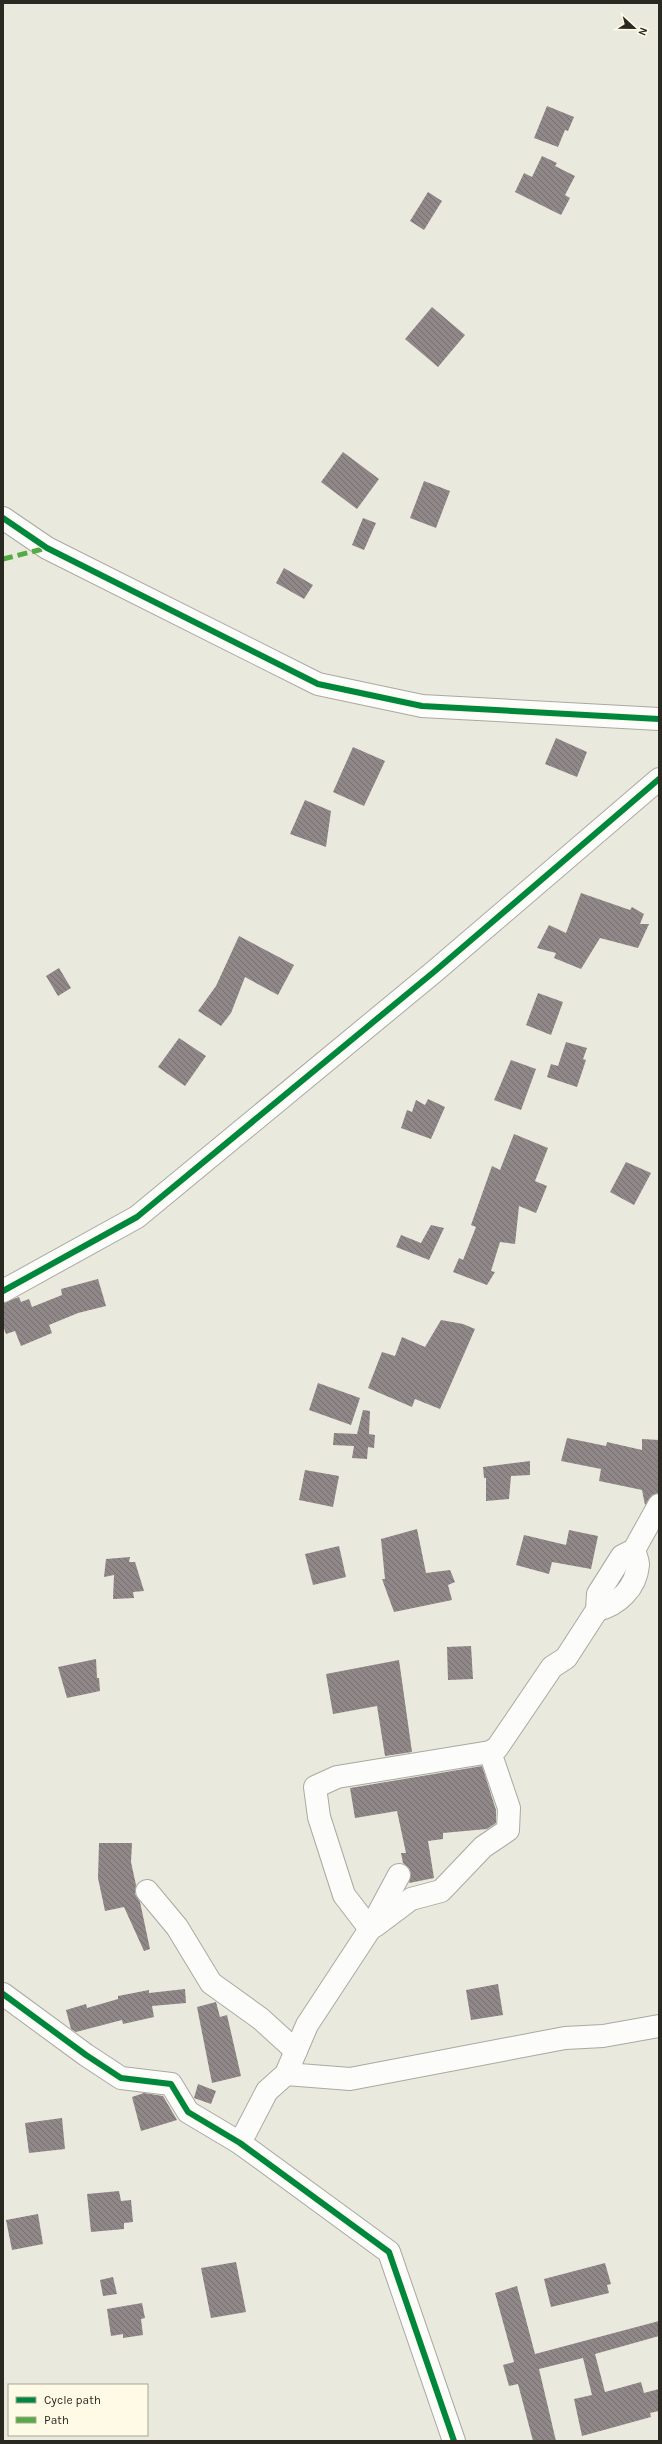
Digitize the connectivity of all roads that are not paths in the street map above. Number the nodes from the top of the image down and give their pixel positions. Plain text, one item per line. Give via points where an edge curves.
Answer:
1 (3, 518) edge
2 (659, 719) edge
3 (659, 779) edge
4 (3, 1291) edge
5 (659, 1506) edge
6 (494, 1750) junction
7 (399, 1875) dead end
8 (147, 1891) dead end
9 (370, 1929) junction
10 (3, 1994) edge
11 (659, 2026) edge
12 (296, 2051) junction
13 (286, 2074) junction
14 (240, 2143) junction
15 (454, 2441) edge

1 - 2 street via 47,548 318,684 422,706
3 - 4 street via 435,971 137,1217
5 - 6 street via 634,1550 622,1556 598,1594 597,1610 566,1658 552,1667
6 - 9 street via 509,1808 508,1830 483,1847 441,1891 411,1899
6 - 9 street via 337,1777 315,1787 319,1817 344,1894
7 - 9 street
8 - 12 street via 177,1927 211,1983 262,2019
9 - 12 street via 307,2025
10 - 14 street via 121,2078 171,2084 188,2112
11 - 13 street via 603,2036 565,2038 350,2079
12 - 13 street
13 - 14 street via 268,2091
14 - 15 street via 389,2252

